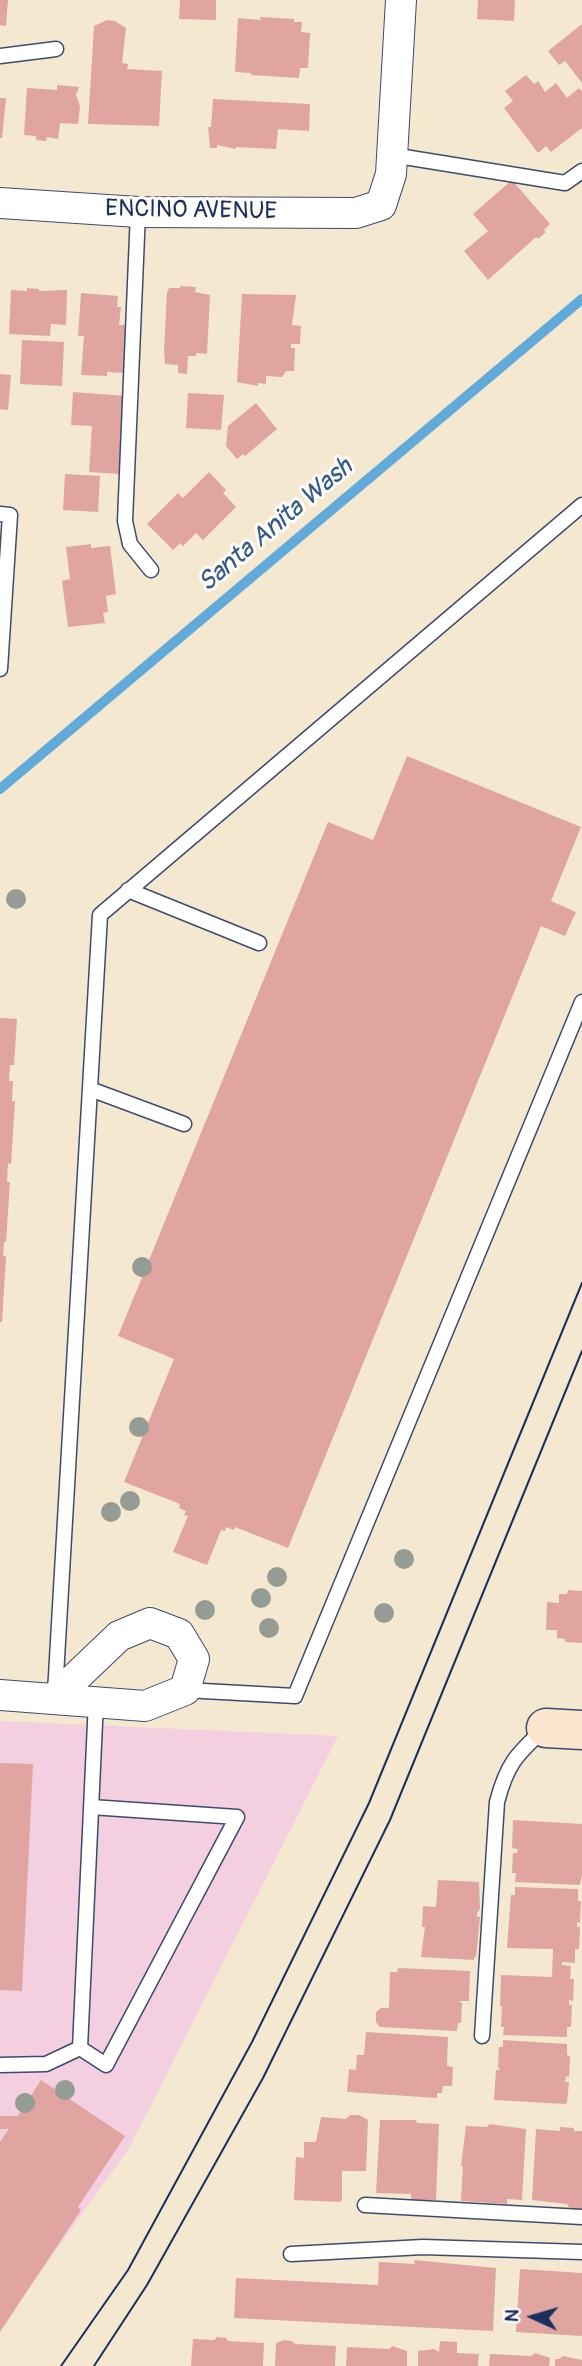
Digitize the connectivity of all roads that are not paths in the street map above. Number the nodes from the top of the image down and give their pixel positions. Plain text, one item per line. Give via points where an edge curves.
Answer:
1 (401, 0) edge
2 (56, 50) dead end
3 (0, 56) edge
4 (392, 155) junction
5 (582, 171) edge
6 (0, 203) edge
7 (138, 212) junction
8 (582, 505) edge
9 (0, 514) edge
10 (151, 570) dead end
11 (2, 612) edge
12 (0, 669) edge
13 (128, 890) junction
14 (259, 943) dead end
15 (582, 1002) edge
16 (90, 1089) junction
17 (184, 1124) dead end
18 (185, 1690) junction
19 (0, 1695) edge
20 (55, 1698) junction
21 (96, 1701) junction
22 (564, 1729) edge
23 (91, 1807) junction
24 (482, 2036) dead end
25 (80, 2048) junction
26 (0, 2065) edge
27 (365, 2205) dead end
28 (582, 2217) edge
29 (582, 2252) edge
30 (291, 2254) dead end

1 - 4 street
2 - 3 lane
4 - 5 lane via 565,183
4 - 7 street, ENCINO AVENUE via 381,205 356,213
6 - 7 street, ENCINO AVENUE
7 - 10 lane via 125,521 130,544
8 - 13 lane
9 - 11 lane via 10,515
11 - 12 lane
13 - 14 lane
13 - 16 lane via 100,915
15 - 18 lane via 295,1696
16 - 17 lane
16 - 20 lane
18 - 20 street via 194,1659 179,1634 150,1623 119,1636
18 - 21 street via 145,1706
19 - 20 street
20 - 21 street
21 - 23 lane
22 - 24 lane via 516,1755 497,1802
23 - 25 lane
23 - 25 lane via 237,1817 106,2065
25 - 26 lane via 46,2064
27 - 28 lane
29 - 30 lane via 423,2247

